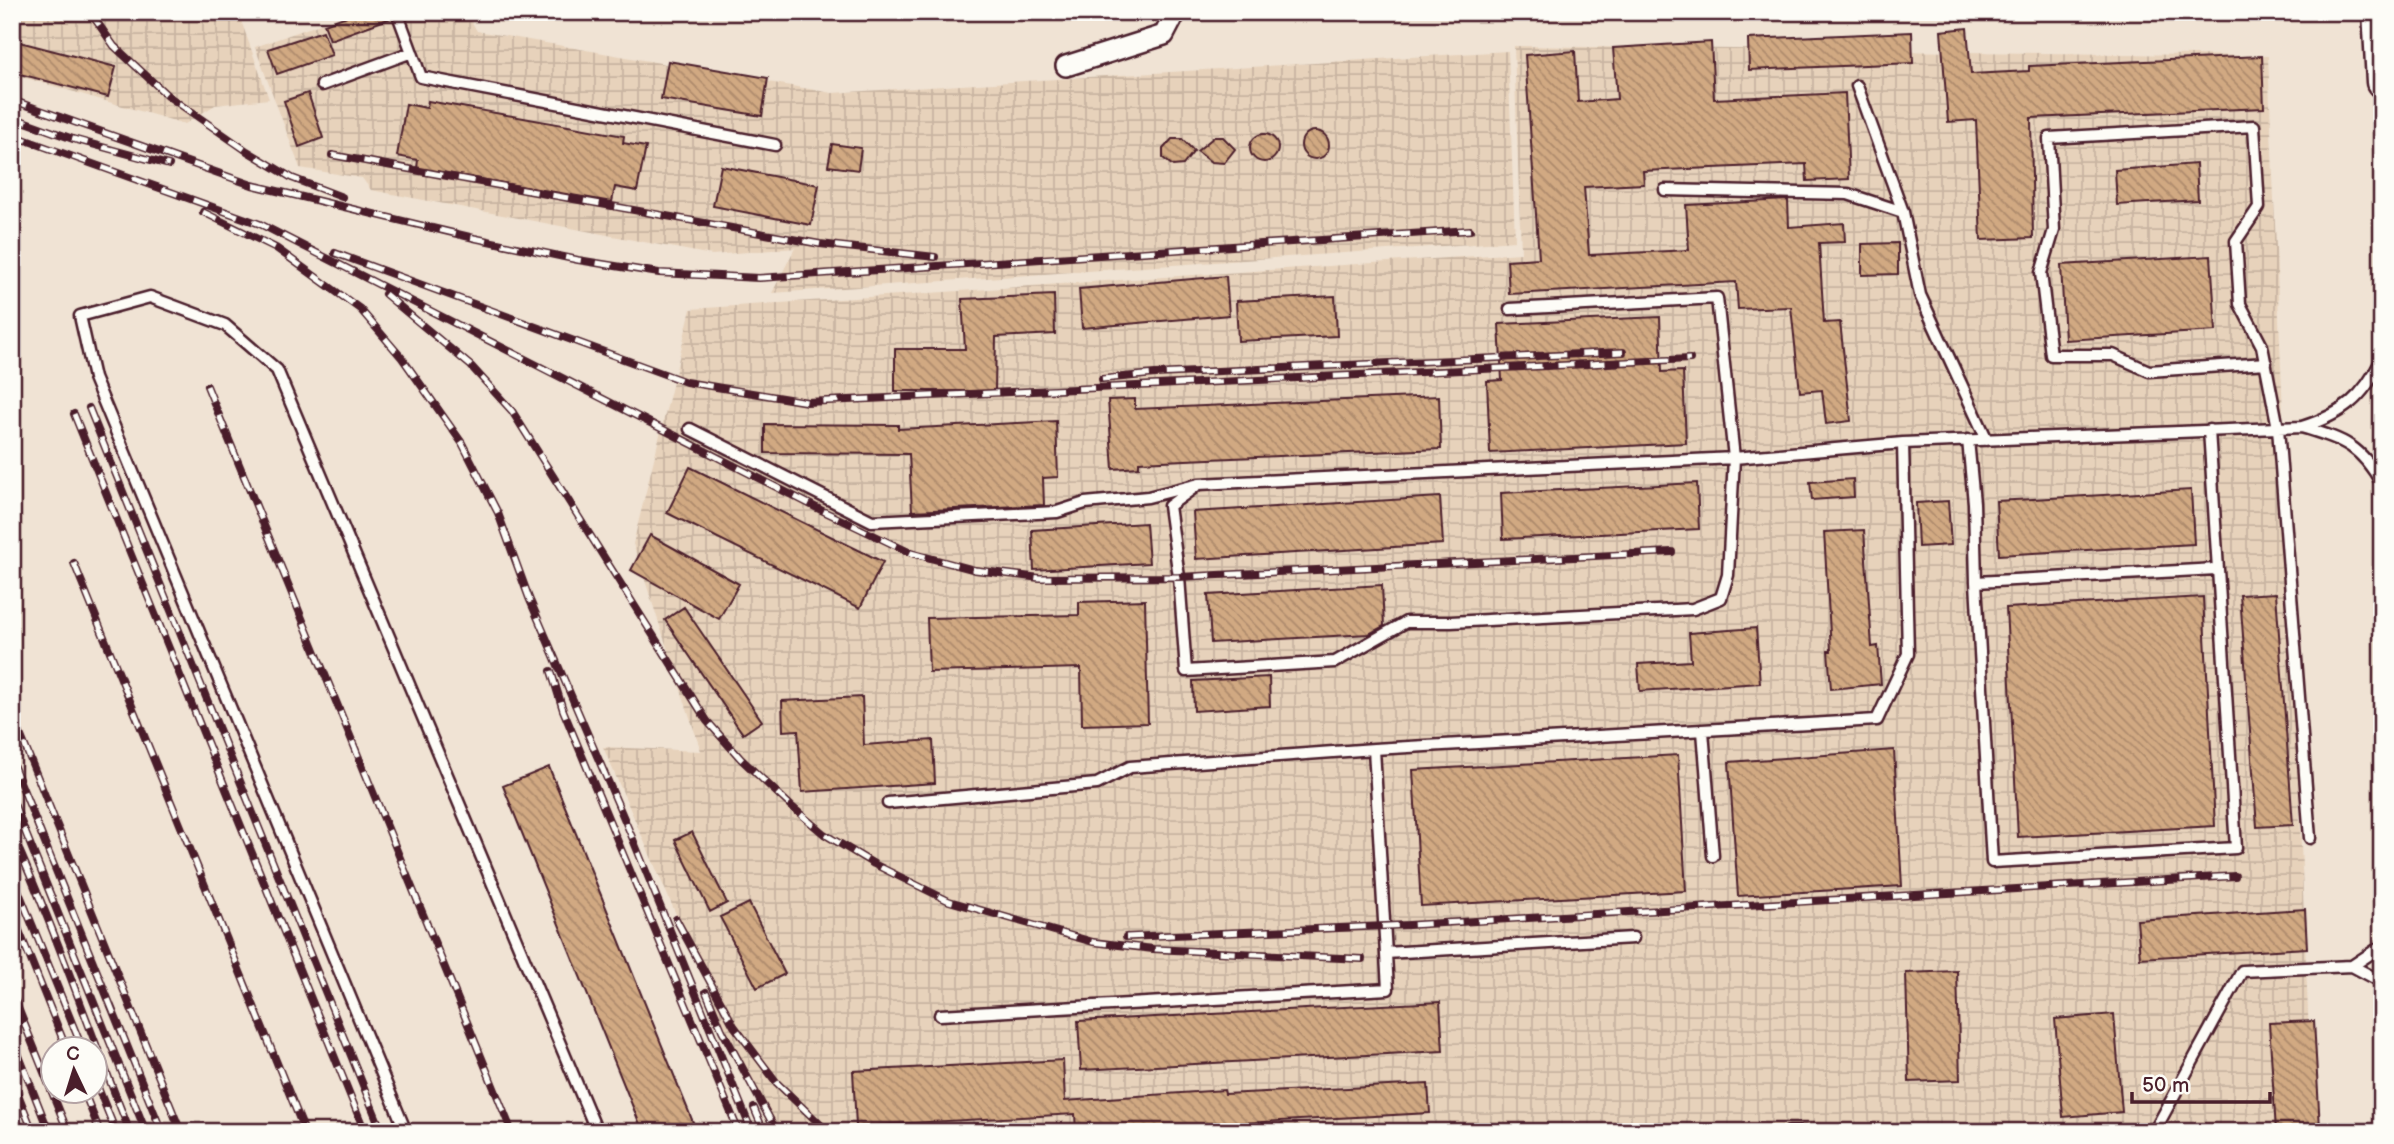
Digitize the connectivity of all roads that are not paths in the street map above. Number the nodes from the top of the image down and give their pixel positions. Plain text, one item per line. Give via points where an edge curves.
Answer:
1 (397, 12) edge
2 (1176, 12) edge
3 (2378, 12) edge
4 (412, 52) junction
5 (1066, 66) dead end
6 (2382, 82) edge
7 (322, 85) dead end
8 (1857, 86) dead end
9 (775, 145) dead end
10 (1665, 190) dead end
11 (1903, 212) junction
12 (1510, 309) dead end
13 (2382, 359) edge
14 (2266, 363) junction
15 (2302, 427) junction
16 (2278, 428) junction
17 (690, 429) dead end
18 (2209, 430) junction
19 (1968, 440) junction
20 (1987, 440) junction
21 (1903, 443) junction
22 (1734, 458) junction
23 (1199, 484) junction
24 (2382, 484) edge
25 (2216, 569) junction
26 (1976, 582) junction
27 (1703, 731) junction
28 (1374, 749) junction
29 (888, 803) dead end
30 (2310, 838) dead end
31 (1713, 856) dead end
32 (1633, 938) dead end
33 (2382, 946) edge
34 (1386, 953) junction
35 (2352, 966) junction
36 (2382, 982) edge
37 (940, 1015) dead end
38 (407, 1132) edge
39 (597, 1132) edge
40 (1789, 1132) edge
41 (1805, 1132) edge
42 (2154, 1132) edge

1 - 4 lane
2 - 5 street via 1164,35
3 - 6 main road
4 - 7 lane
4 - 9 lane via 422,78
8 - 11 lane
10 - 11 lane via 1848,194
11 - 20 lane via 1920,295
12 - 22 lane via 1717,298
13 - 15 lane via 2367,387 2345,408
14 - 14 lane via 2240,304 2236,241 2259,207 2254,126 2049,138 2054,230 2040,272 2051,355 2113,355 2149,371
14 - 16 lane
15 - 16 lane
15 - 24 lane via 2344,440 2370,461
16 - 18 lane
16 - 30 lane
17 - 23 lane via 872,521 1057,512 1085,503 1148,498
18 - 20 lane
18 - 25 lane
19 - 20 lane
19 - 21 lane
19 - 26 lane
21 - 22 lane
21 - 27 lane via 1908,654 1877,720
22 - 23 lane
22 - 23 lane via 1728,575 1721,598 1693,609 1406,622 1335,662 1186,671 1169,506
25 - 26 lane
25 - 26 lane via 2236,848 2033,860 1992,862
27 - 28 lane
27 - 31 lane
28 - 29 lane via 1130,767 1097,784
28 - 34 lane
32 - 34 lane
33 - 35 lane
34 - 37 lane via 1388,989
35 - 36 lane
35 - 42 lane via 2242,971
38 - 39 lane via 94,378 80,316 150,297 225,325 276,370
40 - 41 lane

